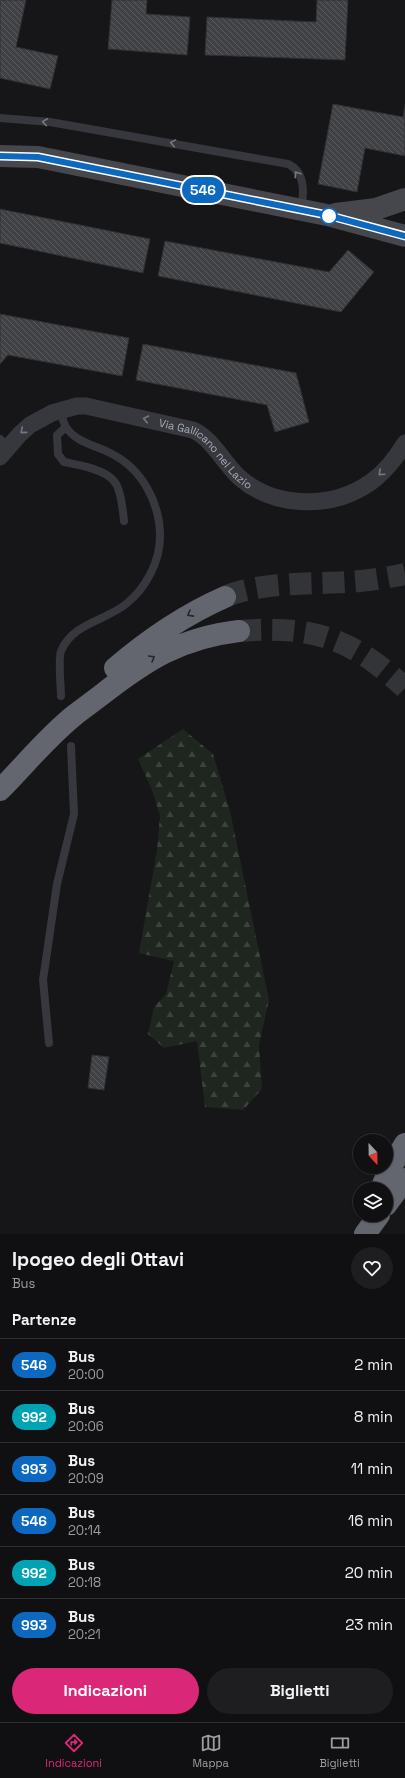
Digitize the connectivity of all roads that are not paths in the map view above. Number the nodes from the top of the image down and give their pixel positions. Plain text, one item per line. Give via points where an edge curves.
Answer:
1 (0, 118) edge
2 (0, 156) edge
3 (405, 199) edge
4 (301, 211) junction
5 (327, 215) junction
6 (405, 236) edge
7 (60, 410) junction
8 (66, 427) junction
9 (405, 443) edge
10 (3, 447) edge
11 (124, 520) dead end
12 (225, 597) tunnel mouth
13 (239, 631) tunnel mouth
14 (62, 696) dead end
15 (76, 714) junction
16 (71, 746) dead end
17 (0, 790) edge
18 (49, 1042) dead end
19 (405, 1144) edge
20 (405, 1179) edge
21 (384, 1182) edge
22 (393, 1195) edge

4 -> 1 lane via 304,191 302,183 288,164 50,122
2 - 4 street via 38,157
3 - 5 street via 376,209
4 - 5 street
5 - 6 street
7 - 8 lane
9 -> 7 street, Via Gallicano nel Lazio via 389,466 361,488 340,497 299,502 278,498 241,479 203,437 193,430 86,406
7 -> 10 street, Via Gallicano nel Lazio via 30,425
8 - 11 lane via 57,435 58,454 64,462 94,468 114,481 123,505
8 - 14 lane via 81,441 113,454 136,472 150,492 158,515 160,537 157,560 144,586 126,604 86,625 72,636 60,652
12 -> 15 highway via 187,616 140,647 90,692
15 -> 13 highway via 129,673 162,653 206,637
15 - 17 highway
16 - 18 lane via 74,814 57,884 44,980
19 - 21 highway via 388,1170
20 - 22 highway

